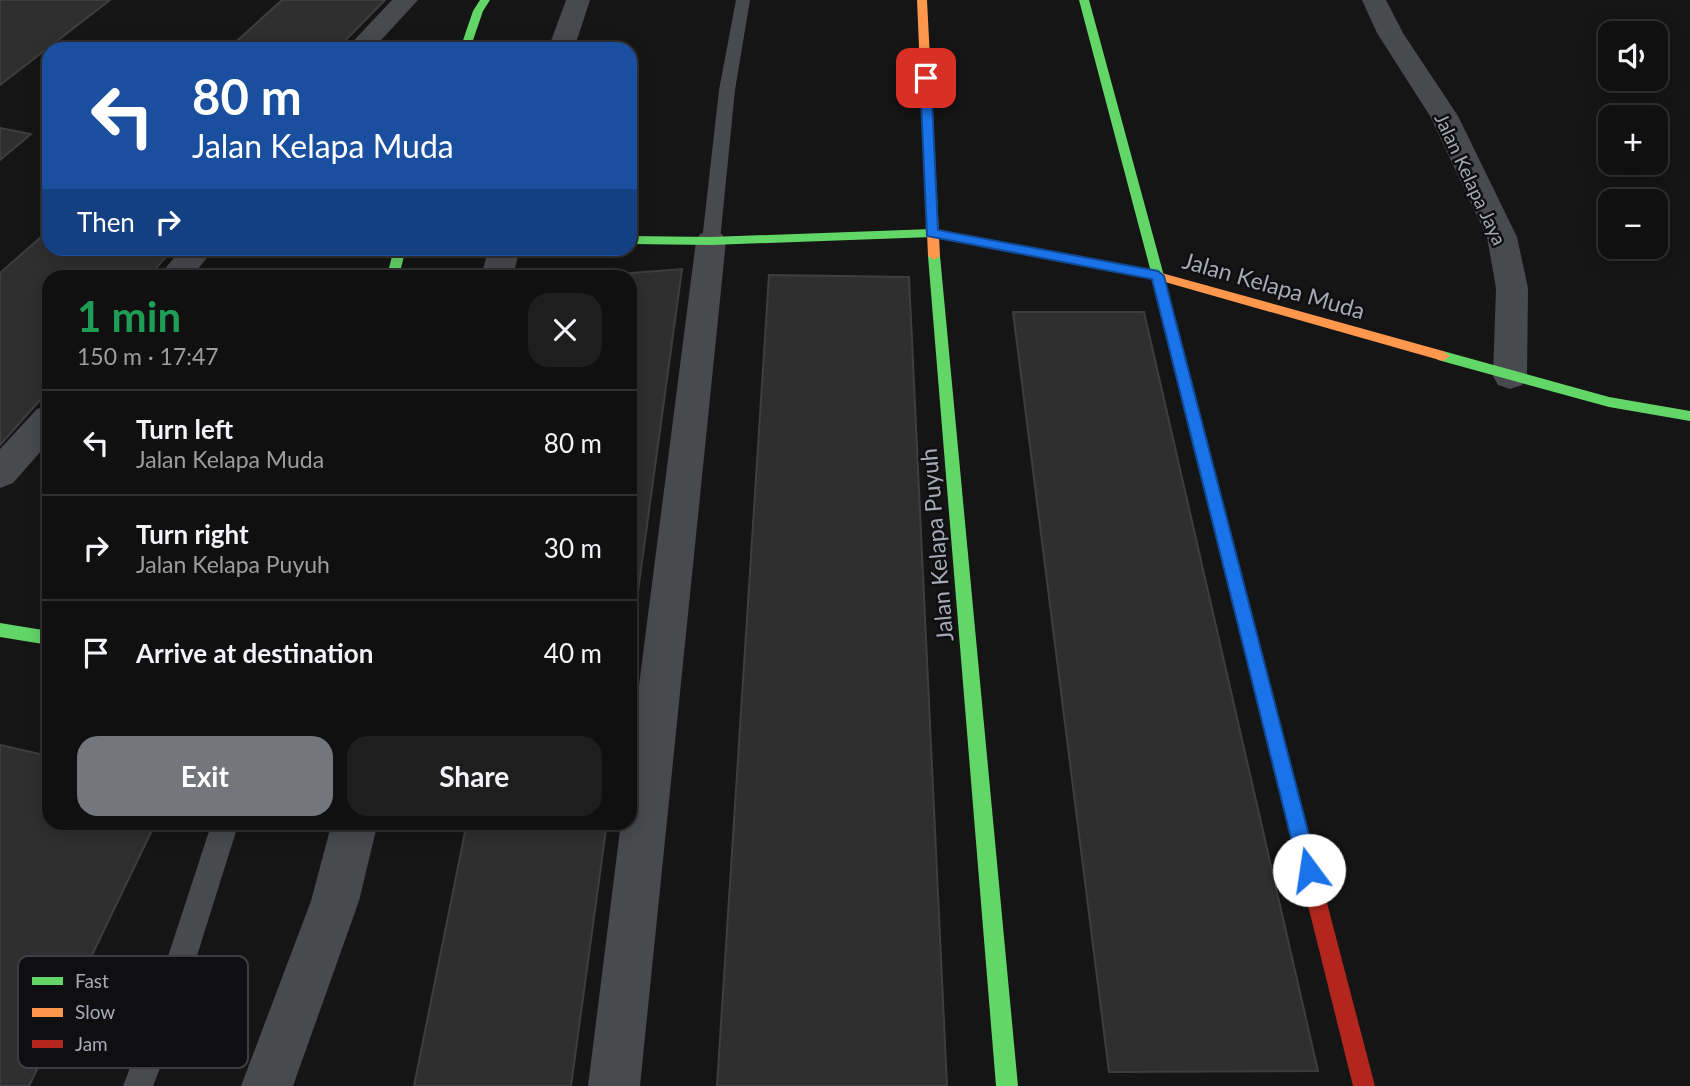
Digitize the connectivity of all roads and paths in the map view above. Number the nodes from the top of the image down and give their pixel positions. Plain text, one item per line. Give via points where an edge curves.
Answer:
1 (406, 0) edge
2 (485, 0) edge
3 (578, 0) edge
4 (743, 0) edge
5 (922, 0) edge
6 (1084, 0) edge
7 (1374, 0) edge
8 (366, 42) edge
9 (467, 42) edge
10 (563, 42) edge
11 (932, 233) junction
12 (637, 240) edge
13 (711, 241) junction
14 (193, 256) edge
15 (180, 270) edge
16 (1158, 276) junction
17 (1510, 376) junction
18 (1690, 416) edge
19 (42, 426) edge
20 (0, 472) edge
21 (0, 630) edge
22 (42, 637) edge
23 (223, 830) edge
24 (353, 830) edge
25 (183, 956) edge
26 (145, 1068) edge
27 (138, 1086) edge
28 (267, 1086) edge
29 (614, 1086) edge
30 (1007, 1086) edge
31 (1364, 1086) edge

1 - 8 street
2 - 9 street
3 - 10 street
4 - 13 lane via 727,90
5 - 11 street, Jalan Kelapa Puyuh
6 - 16 street
7 - 17 street, Jalan Kelapa Jaya via 1444,116 1502,237 1512,288
11 - 13 street, Jalan Kelapa Muda
11 - 16 street, Jalan Kelapa Muda
11 - 30 street, Jalan Kelapa Puyuh
12 - 13 street, Jalan Kelapa Muda
13 - 29 street
14 - 15 street
16 - 17 street, Jalan Kelapa Muda
16 - 31 street
17 - 18 street, Jalan Kelapa Muda via 1609,402
19 - 20 street
21 - 22 street
23 - 25 lane
24 - 28 street via 335,901
26 - 27 lane

